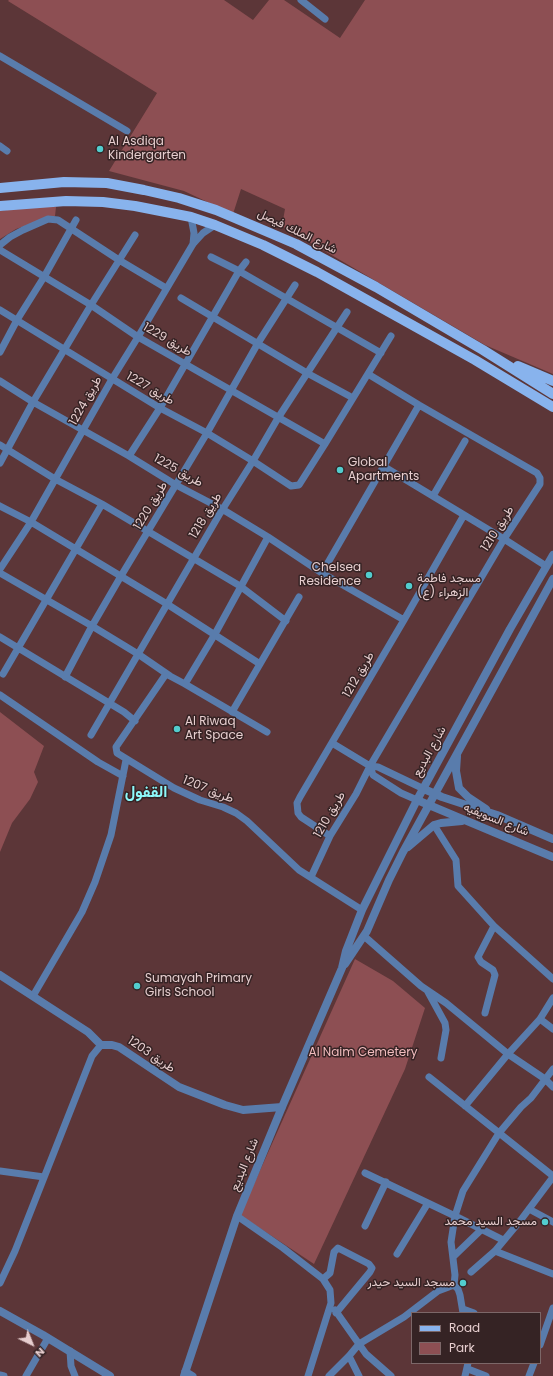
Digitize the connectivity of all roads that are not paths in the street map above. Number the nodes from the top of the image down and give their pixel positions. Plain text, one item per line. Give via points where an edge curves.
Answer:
1 (301, 0) edge
2 (325, 19) dead end
3 (0, 56) edge
4 (127, 131) dead end
5 (0, 146) edge
6 (7, 151) dead end
7 (0, 188) edge
8 (0, 206) edge
9 (191, 217) junction
10 (76, 220) dead end
11 (215, 225) junction
12 (71, 229) junction
13 (135, 235) dead end
14 (193, 244) junction
15 (0, 245) edge
16 (0, 250) edge
17 (211, 257) dead end
18 (119, 260) junction
19 (246, 262) dead end
20 (239, 271) junction
21 (44, 277) junction
22 (295, 285) dead end
23 (166, 288) junction
24 (181, 298) dead end
25 (286, 298) junction
26 (91, 305) junction
27 (0, 310) edge
28 (347, 312) dead end
29 (212, 317) junction
30 (17, 320) junction
31 (337, 328) junction
32 (390, 336) dead end
33 (138, 337) junction
34 (258, 343) junction
35 (65, 350) junction
36 (483, 350) junction
37 (0, 352) edge
38 (381, 353) junction
39 (475, 360) junction
40 (186, 364) junction
41 (308, 373) junction
42 (368, 374) junction
43 (112, 379) junction
44 (0, 381) edge
45 (553, 382) edge
46 (232, 390) junction
47 (553, 394) edge
48 (353, 398) junction
49 (34, 402) junction
50 (419, 405) junction
51 (553, 407) edge
52 (160, 408) junction
53 (553, 416) edge
54 (278, 418) junction
55 (83, 430) junction
56 (207, 433) junction
57 (465, 441) dead end
58 (325, 444) junction
59 (0, 445) edge
60 (8, 450) junction
61 (129, 456) junction
62 (0, 462) edge
63 (253, 462) junction
64 (383, 466) junction
65 (55, 479) junction
66 (176, 484) junction
67 (433, 496) junction
68 (102, 504) junction
69 (0, 506) edge
70 (222, 509) junction
71 (464, 515) junction
72 (31, 522) junction
73 (148, 531) junction
74 (268, 537) junction
75 (504, 539) junction
76 (75, 549) junction
77 (553, 555) edge
78 (194, 558) junction
79 (546, 566) junction
80 (0, 569) edge
81 (0, 573) edge
82 (322, 573) junction
83 (120, 576) junction
84 (553, 579) edge
85 (240, 586) junction
86 (299, 597) dead end
87 (46, 600) junction
88 (167, 604) junction
89 (404, 620) junction
90 (286, 622) junction
91 (92, 626) junction
92 (215, 634) junction
93 (0, 637) edge
94 (19, 648) junction
95 (138, 654) junction
96 (260, 664) junction
97 (3, 674) dead end
98 (166, 674) junction
99 (65, 677) junction
100 (185, 684) junction
101 (0, 695) edge
102 (109, 704) junction
103 (232, 712) junction
104 (135, 721) junction
105 (267, 732) dead end
106 (91, 735) dead end
107 (332, 743) junction
108 (457, 753) junction
109 (126, 760) junction
110 (370, 766) junction
111 (123, 776) junction
112 (424, 789) junction
113 (435, 794) junction
114 (417, 800) junction
115 (429, 806) junction
116 (497, 815) junction
117 (465, 820) junction
118 (434, 825) junction
119 (330, 836) junction
120 (553, 839) edge
121 (403, 852) junction
122 (553, 856) edge
123 (311, 877) junction
124 (362, 910) junction
125 (494, 926) junction
126 (364, 936) junction
127 (342, 968) junction
128 (0, 975) edge
129 (553, 980) edge
130 (427, 990) junction
131 (33, 996) junction
132 (553, 998) edge
133 (485, 1013) dead end
134 (540, 1019) junction
135 (553, 1029) edge
136 (101, 1045) junction
137 (508, 1054) junction
138 (441, 1058) dead end
139 (553, 1069) edge
140 (429, 1077) dead end
141 (545, 1079) junction
142 (553, 1087) edge
143 (465, 1106) junction
144 (282, 1107) junction
145 (499, 1133) junction
146 (0, 1171) edge
147 (364, 1173) dead end
148 (44, 1177) junction
149 (553, 1177) edge
150 (386, 1182) junction
151 (428, 1203) junction
152 (529, 1209) junction
153 (237, 1216) junction
154 (455, 1216) junction
155 (553, 1222) edge
156 (365, 1226) dead end
157 (482, 1229) junction
158 (503, 1240) junction
159 (495, 1251) junction
160 (397, 1254) dead end
161 (453, 1257) junction
162 (471, 1272) dead end
163 (553, 1274) edge
164 (323, 1279) junction
165 (0, 1282) edge
166 (454, 1285) junction
167 (331, 1303) junction
168 (553, 1308) edge
169 (0, 1311) edge
170 (463, 1311) edge
171 (336, 1314) junction
172 (542, 1336) edge
173 (48, 1338) junction
174 (359, 1344) junction
175 (70, 1351) junction
176 (349, 1356) junction
177 (534, 1364) edge
178 (467, 1369) edge
179 (184, 1373) edge
180 (0, 1375) edge
181 (4, 1376) edge
182 (26, 1376) edge
183 (75, 1376) edge
184 (110, 1376) edge
185 (193, 1376) edge
186 (308, 1376) edge
187 (329, 1376) edge
188 (359, 1376) edge
189 (392, 1376) edge
190 (486, 1376) edge
191 (529, 1376) edge

1 - 2 street
3 - 4 street
5 - 6 street
7 - 36 main road, شارع الملك فيصل via 64,182 107,183 179,198 216,210 296,244 376,287
8 - 9 main road via 103,202
9 - 11 main road
9 - 14 street
10 - 12 street
11 - 14 street, طريق 1224 via 198,237
11 - 39 main road via 317,272
12 - 15 street via 58,220 48,220 23,230
12 - 18 street
12 - 21 street
13 - 18 street
14 - 23 street, طريق 1224
16 - 21 street, طريق 1229
17 - 20 street
18 - 23 street
18 - 26 street
19 - 20 street
20 - 25 street
20 - 29 street
21 - 26 street, طريق 1229
21 - 30 street
22 - 25 street, طريق 1220
23 - 33 street, طريق 1224
24 - 29 street
25 - 31 street
25 - 34 street, طريق 1220
26 - 33 street, طريق 1229
26 - 35 street
27 - 30 street, طريق 1227
28 - 31 street, طريق 1218
29 - 34 street
29 - 40 street
30 - 35 street, طريق 1227
30 - 37 street
31 - 38 street
31 - 41 street, طريق 1218
32 - 38 street
33 - 40 street, طريق 1229
33 - 43 street, طريق 1224
34 - 41 street
34 - 46 street, طريق 1220
35 - 43 street, طريق 1227
35 - 49 street
36 - 45 main road
36 - 47 main road, شارع الملك فيصل
38 - 42 street
39 - 51 main road
39 - 53 main road
40 - 46 street, طريق 1229
40 - 52 street
41 - 48 street
41 - 54 street, طريق 1218
42 - 48 street
42 - 50 street, طريق 1210
43 - 52 street, طريق 1227
43 - 55 street, طريق 1224
44 - 49 street, طريق 1225
46 - 54 street, طريق 1229
46 - 56 street, طريق 1220
48 - 58 street
49 - 55 street, طريق 1225
49 - 60 street
50 - 64 street
50 - 75 street, طريق 1210 via 537,473 540,484
52 - 56 street, طريق 1227
52 - 61 street
54 - 58 street, طريق 1229
54 - 63 street, طريق 1218
55 - 61 street, طريق 1225
55 - 65 street, طريق 1224
56 - 63 street, طريق 1227
56 - 66 street, طريق 1220
57 - 67 street
58 - 63 street, طريق 1227 via 298,485 291,486
59 - 60 street
60 - 62 street
60 - 65 street
61 - 66 street, طريق 1225
63 - 70 street, طريق 1218
64 - 67 street
64 - 82 street
65 - 68 street
65 - 72 street, طريق 1224
66 - 70 street, طريق 1225
66 - 73 street, طريق 1220
67 - 71 street
68 - 73 street
68 - 76 street
69 - 72 street
70 - 74 street, طريق 1225
70 - 78 street, طريق 1218
71 - 75 street
71 - 89 street, طريق 1212
72 - 76 street
72 - 80 street, طريق 1224
73 - 78 street
73 - 83 street, طريق 1220
74 - 82 street, طريق 1225
74 - 85 street
75 - 79 street
75 - 110 street, طريق 1210
76 - 83 street
76 - 87 street
77 - 79 street, شارع البديع
78 - 85 street
78 - 88 street, طريق 1218
79 - 112 street, شارع البديع
81 - 87 street
82 - 89 street, طريق 1225
83 - 88 street
83 - 91 street, طريق 1220
84 - 108 street, شارع البديع
85 - 90 street
85 - 92 street
86 - 90 street
87 - 91 street
87 - 94 street
88 - 92 street
88 - 95 street, طريق 1218
89 - 107 street, طريق 1212
90 - 96 street
91 - 95 street
91 - 99 street, طريق 1220
92 - 96 street
92 - 100 street
93 - 94 street
94 - 97 street
94 - 99 street
95 - 98 street
95 - 102 street, طريق 1218
96 - 103 street
98 - 100 street
98 - 104 street, طريق 1207
99 - 102 street
100 - 103 street
101 - 111 street via 98,762
102 - 104 street
102 - 106 street, طريق 1218
103 - 105 street
104 - 109 street, طريق 1207 via 116,747 116,753
107 - 110 street
107 - 119 street, طريق 1212 via 300,797 297,809 301,817
108 - 113 street, شارع البديع
108 - 116 street via 457,779 462,792
109 - 111 street
109 - 123 street, طريق 1207 via 184,793 236,813 290,862
110 - 112 street via 378,767
110 - 114 street via 373,775
110 - 119 street, طريق 1210
111 - 131 street via 111,835 95,882 82,912
112 - 113 street
112 - 114 street, شارع البديع
113 - 115 street, شارع البديع
113 - 116 street, شارع السويفيه
114 - 115 street
114 - 124 street, شارع البديع
115 - 117 street, شارع السويفيه
115 - 121 street, شارع البديع
116 - 120 street, شارع السويفيه
117 - 118 street
117 - 122 street, شارع السويفيه
118 - 121 street
118 - 125 street via 456,860 458,886
119 - 123 street, طريق 1210
121 - 126 street, شارع البديع
123 - 124 street, طريق 1207
124 - 127 street, شارع البديع
125 - 129 street
125 - 133 street via 478,957 495,975
126 - 127 street, شارع البديع
126 - 130 street
127 - 144 street, شارع البديع
128 - 131 street
130 - 137 street via 446,1002
130 - 138 street via 445,1023
131 - 136 street via 88,1032
132 - 134 street
134 - 135 street
134 - 137 street
136 - 144 street, طريق 1203 via 119,1047 178,1087 225,1105 243,1110
136 - 148 street via 92,1056
137 - 141 street
137 - 143 street
139 - 141 street
140 - 143 street
141 - 142 street
141 - 145 street
143 - 145 street
144 - 153 street, شارع البديع
145 - 149 street
145 - 154 street via 463,1191
146 - 148 street
147 - 150 street
148 - 165 street
149 - 152 street
150 - 151 street
150 - 156 street
151 - 154 street
151 - 160 street
152 - 155 street
152 - 158 street
153 - 164 street
153 - 179 street, شارع البديع
154 - 157 street
154 - 161 street via 451,1242
157 - 158 street
157 - 161 street
158 - 159 street
159 - 162 street
159 - 163 street
161 - 166 street
164 - 167 street via 330,1290
164 - 171 street via 330,1273 334,1252 338,1248 372,1268
166 - 170 street via 458,1289
166 - 174 street via 438,1291 404,1317
167 - 171 street
167 - 186 street
168 - 172 street
169 - 173 street
171 - 174 street
173 - 175 street
173 - 182 street
174 - 176 street
174 - 189 street via 366,1354
175 - 183 street
175 - 184 street
176 - 187 street
176 - 188 street
177 - 191 street
178 - 190 street
179 - 185 street
180 - 181 street

